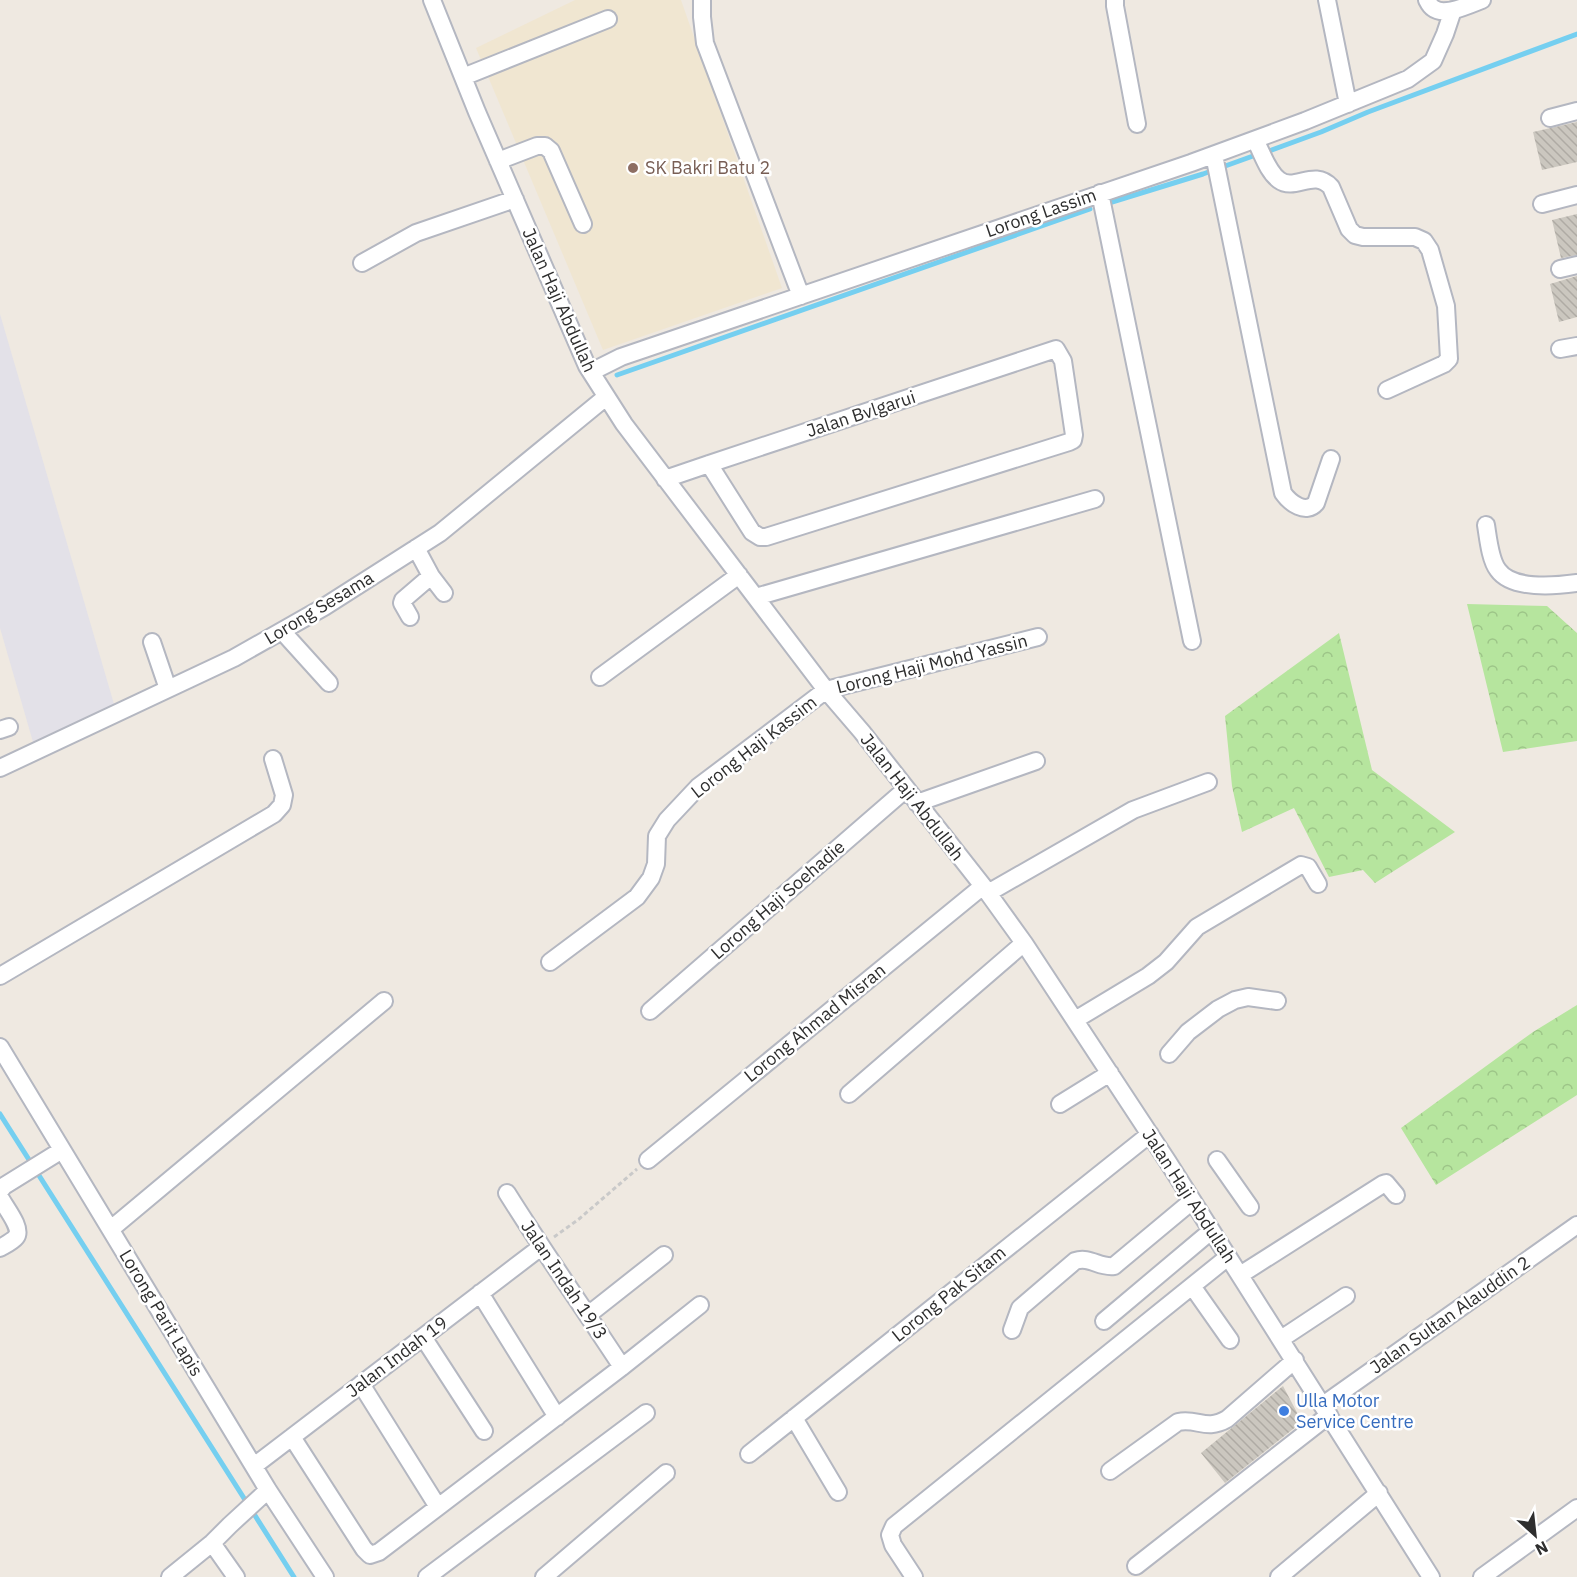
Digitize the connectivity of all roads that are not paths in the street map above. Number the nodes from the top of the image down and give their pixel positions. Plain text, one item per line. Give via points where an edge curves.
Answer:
1 (432, 0) edge
2 (702, 0) edge
3 (1115, 0) edge
4 (1327, 0) edge
5 (1427, 0) edge
6 (1482, 0) edge
7 (1453, 10) junction
8 (608, 19) dead end
9 (463, 77) junction
10 (1348, 104) junction
11 (1577, 111) edge
12 (1550, 118) dead end
13 (1137, 124) dead end
14 (1255, 140) junction
15 (1214, 154) junction
16 (498, 160) junction
17 (1100, 193) junction
18 (1577, 195) edge
19 (515, 199) junction
20 (1542, 204) dead end
21 (583, 224) dead end
22 (362, 263) dead end
23 (1577, 265) edge
24 (1560, 269) dead end
25 (801, 296) junction
26 (591, 372) junction
27 (1387, 390) dead end
28 (606, 397) junction
29 (1330, 459) dead end
30 (709, 464) junction
31 (665, 479) junction
32 (1095, 499) dead end
33 (1486, 525) dead end
34 (416, 548) junction
35 (431, 576) junction
36 (739, 576) junction
37 (1577, 583) edge
38 (444, 593) dead end
39 (756, 597) junction
40 (410, 617) dead end
41 (282, 631) junction
42 (1038, 637) dead end
43 (1192, 641) dead end
44 (152, 642) dead end
45 (600, 677) dead end
46 (329, 683) dead end
47 (168, 689) junction
48 (826, 690) junction
49 (273, 759) dead end
50 (1036, 761) dead end
51 (0, 768) edge
52 (1208, 782) dead end
53 (906, 789) junction
54 (917, 803) junction
55 (1318, 884) dead end
56 (985, 890) junction
57 (1024, 943) junction
58 (550, 962) dead end
59 (0, 976) edge
60 (384, 1001) dead end
61 (1277, 1001) dead end
62 (650, 1011) dead end
63 (1075, 1020) junction
64 (0, 1047) edge
65 (1169, 1054) dead end
66 (1110, 1073) junction
67 (849, 1094) dead end
68 (1060, 1104) dead end
69 (1150, 1134) junction
70 (62, 1150) junction
71 (648, 1160) road end
72 (1216, 1160) dead end
73 (0, 1191) edge
74 (507, 1193) dead end
75 (1396, 1195) dead end
76 (0, 1197) edge
77 (1192, 1201) junction
78 (1250, 1207) dead end
79 (1577, 1225) edge
80 (111, 1229) junction
81 (1211, 1231) junction
82 (541, 1247) junction
83 (0, 1248) edge
84 (664, 1255) dead end
85 (1228, 1257) junction
86 (1240, 1275) junction
87 (1192, 1286) junction
88 (480, 1293) junction
89 (1346, 1296) dead end
90 (700, 1305) dead end
91 (588, 1315) junction
92 (1104, 1322) dead end
93 (1012, 1330) dead end
94 (423, 1337) junction
95 (1281, 1339) junction
96 (1230, 1340) dead end
97 (1295, 1360) junction
98 (622, 1367) junction
99 (361, 1384) junction
100 (1326, 1410) junction
101 (646, 1413) dead end
102 (557, 1417) junction
103 (795, 1418) junction
104 (484, 1431) dead end
105 (292, 1437) junction
106 (749, 1454) dead end
107 (254, 1466) junction
108 (1110, 1471) dead end
109 (666, 1473) dead end
110 (268, 1490) junction
111 (838, 1492) dead end
112 (1379, 1493) junction
113 (438, 1507) junction
114 (1577, 1508) edge
115 (212, 1543) junction
116 (1136, 1566) dead end
117 (170, 1577) edge
118 (236, 1577) edge
119 (325, 1577) edge
120 (427, 1577) edge
121 (544, 1577) edge
122 (914, 1577) edge
123 (1279, 1577) edge
124 (1431, 1577) edge
125 (1482, 1577) edge

1 - 9 street, Jalan Haji Abdullah
2 - 25 street via 705,43
3 - 13 street
4 - 10 street
5 - 7 street via 1431,8 1441,12
6 - 7 street
7 - 10 street, Lorong Lassim via 1433,61 1408,79
8 - 9 street
9 - 16 street, Jalan Haji Abdullah
10 - 14 street, Lorong Lassim
11 - 12 street
14 - 15 street, Lorong Lassim
14 - 27 street via 1272,172 1282,182 1327,182 1355,235 1415,237 1430,249 1446,306 1449,359
15 - 17 street, Lorong Lassim
15 - 29 street via 1286,497 1301,507 1313,507
16 - 19 street, Jalan Haji Abdullah
16 - 21 street via 537,146 551,151
17 - 25 street, Lorong Lassim
17 - 43 street
18 - 20 street
19 - 22 street via 416,233
19 - 26 street, Jalan Haji Abdullah
23 - 24 street
25 - 26 street, Lorong Lassim via 621,357
26 - 28 street, Jalan Haji Abdullah
28 - 31 street, Jalan Haji Abdullah
28 - 34 street, Lorong Sesama via 440,533
30 - 30 street, Jalan Bvlgarui via 1056,349 1063,361 1074,435 1070,442 760,537 752,531
30 - 31 street, Jalan Bvlgarui
31 - 36 street, Jalan Haji Abdullah
32 - 39 street
33 - 37 street via 1497,569 1509,581 1530,585
34 - 35 street
34 - 41 street, Lorong Sesama
35 - 38 street
35 - 40 street via 402,600
36 - 39 street, Jalan Haji Abdullah
36 - 45 street
39 - 48 street, Jalan Haji Abdullah
41 - 46 street
41 - 47 street, Lorong Sesama
42 - 48 street, Lorong Haji Mohd Yassin
44 - 47 street
47 - 51 street, Lorong Sesama
48 - 53 street, Jalan Haji Abdullah
48 - 58 street, Lorong Haji Kassim via 698,788 657,836 656,864 637,897
49 - 59 street via 284,795 274,814
50 - 54 street
52 - 56 street, Lorong Ahmad Misran via 1133,810
53 - 54 street, Jalan Haji Abdullah
53 - 62 street, Lorong Haji Soehadie
54 - 56 street, Jalan Haji Abdullah
55 - 63 street via 1308,867 1301,865 1197,927 1158,969
56 - 57 street, Jalan Haji Abdullah
56 - 71 street, Lorong Ahmad Misran
57 - 63 street, Jalan Haji Abdullah
57 - 67 street
60 - 80 street
61 - 65 street via 1248,997 1235,1000 1188,1032
63 - 66 street, Jalan Haji Abdullah
64 - 70 street, Lorong Parit Lapis
66 - 68 street
66 - 69 street, Jalan Haji Abdullah
69 - 77 street, Jalan Haji Abdullah
69 - 103 street, Lorong Pak Sitam
70 - 73 street
70 - 80 street, Lorong Parit Lapis
72 - 78 street
74 - 82 street, Jalan Indah 19/3
75 - 86 street via 1383,1184
76 - 83 street via 18,1232
77 - 81 street, Jalan Haji Abdullah
77 - 93 street via 1114,1266 1082,1258 1075,1261 1020,1308
79 - 100 street, Jalan Sultan Alauddin 2
80 - 107 street, Lorong Parit Lapis
81 - 85 street, Jalan Haji Abdullah
81 - 92 street
82 - 88 street, Jalan Indah 19
82 - 91 street, Jalan Indah 19/3
84 - 91 street
85 - 86 street, Jalan Haji Abdullah
85 - 87 street
86 - 95 street, Jalan Haji Abdullah
87 - 96 street
87 - 122 street via 894,1526 893,1545
88 - 94 street, Jalan Indah 19
88 - 102 street
89 - 95 street
90 - 98 street
91 - 98 street, Jalan Indah 19/3
94 - 99 street, Jalan Indah 19
94 - 104 street
95 - 97 street, Jalan Haji Abdullah
97 - 100 street, Jalan Haji Abdullah
97 - 108 street via 1227,1419 1215,1425 1178,1422
98 - 102 street
99 - 105 street, Jalan Indah 19
99 - 113 street
100 - 112 street, Jalan Haji Abdullah
100 - 116 street, Jalan Sultan Alauddin 2
101 - 120 street
102 - 113 street
103 - 106 street, Lorong Pak Sitam
103 - 111 street
105 - 107 street, Jalan Indah 19
105 - 113 street via 370,1556
107 - 110 street, Lorong Parit Lapis
109 - 121 street
110 - 115 street
110 - 119 street, Lorong Parit Lapis
112 - 123 street
112 - 124 street, Jalan Haji Abdullah
114 - 125 street
115 - 117 street
115 - 118 street

